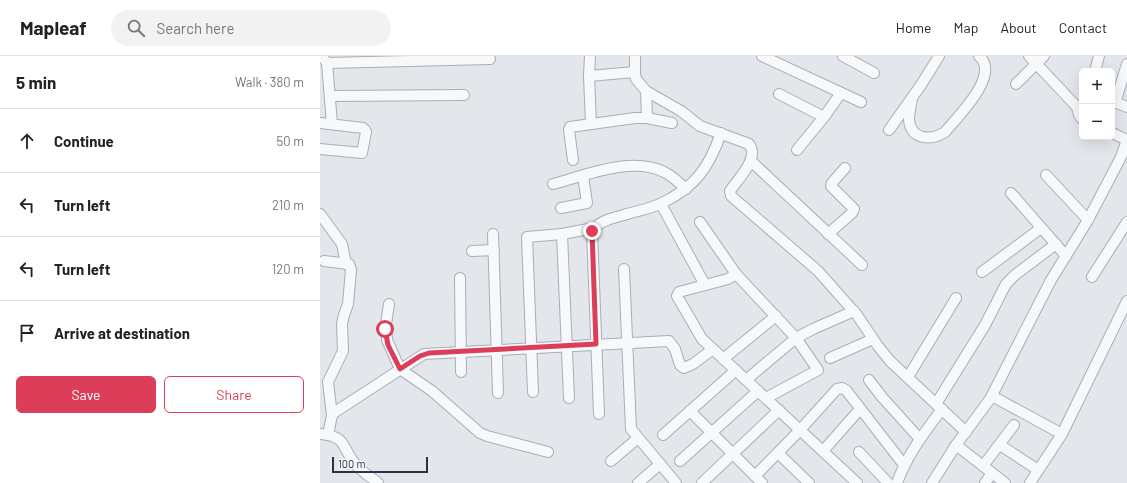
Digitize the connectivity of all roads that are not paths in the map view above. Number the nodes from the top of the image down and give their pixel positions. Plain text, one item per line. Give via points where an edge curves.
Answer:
1 (590, 56) edge
2 (635, 56) edge
3 (762, 56) edge
4 (843, 56) edge
5 (939, 56) edge
6 (979, 56) edge
7 (1044, 56) edge
8 (1099, 56) edge
9 (490, 59) dead end
10 (324, 60) edge
11 (1032, 60) edge
12 (1127, 64) edge
13 (1096, 68) edge
14 (635, 72) junction
15 (874, 73) dead end
16 (589, 76) junction
17 (1016, 84) dead end
18 (646, 91) junction
19 (840, 93) junction
20 (779, 94) dead end
21 (464, 95) dead end
22 (331, 96) junction
23 (912, 98) junction
24 (1115, 99) edge
25 (861, 102) dead end
26 (1115, 102) edge
27 (1127, 107) edge
28 (1079, 115) edge
29 (824, 117) junction
30 (647, 118) junction
31 (672, 122) dead end
32 (320, 123) edge
33 (332, 124) junction
34 (591, 124) junction
35 (888, 130) dead end
36 (721, 133) junction
37 (1115, 134) edge
38 (1127, 140) edge
39 (320, 149) edge
40 (797, 150) dead end
41 (573, 160) dead end
42 (751, 161) junction
43 (845, 168) dead end
44 (1046, 175) dead end
45 (583, 176) junction
46 (553, 184) dead end
47 (686, 189) junction
48 (1011, 193) dead end
49 (661, 204) junction
50 (561, 208) dead end
51 (320, 214) edge
52 (1088, 220) junction
53 (700, 222) dead end
54 (594, 228) junction
55 (1041, 228) junction
56 (1125, 229) edge
57 (493, 234) dead end
58 (562, 234) junction
59 (828, 234) junction
60 (1056, 244) junction
61 (494, 250) junction
62 (472, 251) dead end
63 (1066, 256) junction
64 (324, 261) dead end
65 (346, 264) junction
66 (862, 265) dead end
67 (624, 269) dead end
68 (982, 272) dead end
69 (736, 274) junction
70 (1092, 277) dead end
71 (460, 278) dead end
72 (705, 285) junction
73 (956, 298) dead end
74 (1127, 301) edge
75 (389, 304) dead end
76 (854, 311) junction
77 (776, 316) junction
78 (796, 338) junction
79 (873, 339) junction
80 (628, 342) junction
81 (596, 344) junction
82 (566, 346) junction
83 (531, 348) junction
84 (713, 349) junction
85 (496, 350) junction
86 (461, 352) junction
87 (830, 358) dead end
88 (723, 359) junction
89 (400, 369) junction
90 (736, 370) junction
91 (462, 372) dead end
92 (908, 377) junction
93 (746, 380) junction
94 (869, 380) dead end
95 (533, 392) dead end
96 (498, 394) dead end
97 (762, 395) junction
98 (992, 396) junction
99 (569, 398) dead end
100 (939, 406) junction
101 (860, 409) junction
102 (779, 410) junction
103 (690, 411) junction
104 (599, 414) dead end
105 (332, 415) junction
106 (1014, 425) dead end
107 (800, 430) junction
108 (966, 432) junction
109 (712, 433) junction
110 (1062, 434) junction
111 (324, 435) edge
112 (663, 435) dead end
113 (638, 438) junction
114 (919, 438) junction
115 (956, 445) junction
116 (1000, 445) junction
117 (823, 451) junction
118 (548, 452) dead end
119 (859, 452) dead end
120 (778, 453) junction
121 (733, 454) junction
122 (611, 461) dead end
123 (680, 461) dead end
124 (660, 464) junction
125 (904, 465) junction
126 (983, 466) junction
127 (361, 470) junction
128 (1038, 470) junction
129 (992, 473) junction
130 (759, 480) edge
131 (366, 483) edge
132 (378, 483) edge
133 (638, 483) edge
134 (676, 483) edge
135 (702, 483) edge
136 (809, 483) edge
137 (857, 483) edge
138 (888, 483) edge
139 (896, 483) edge
140 (932, 483) edge
141 (986, 483) edge
142 (1005, 483) edge
143 (1030, 483) edge

1 - 16 street
2 - 14 street
3 - 19 street
4 - 15 street
5 - 23 street
6 - 23 street via 986,65 980,89 939,136 929,139 914,132 909,120
7 - 11 street
8 - 13 street
9 - 10 street
10 - 22 street
11 - 17 street
11 - 28 street via 1077,107
12 - 24 street
14 - 16 street
14 - 18 street via 636,79
16 - 34 street
18 - 30 street
18 - 36 street via 681,111 700,126
19 - 25 street
19 - 29 street
20 - 29 street
21 - 22 street
22 - 33 street
23 - 35 street
26 - 27 street
29 - 40 street
30 - 31 street
30 - 34 street
32 - 33 street
33 - 39 street via 365,130 363,151 359,154
34 - 41 street via 570,127
36 - 42 street via 749,144 753,155
36 - 47 street via 711,159 698,178
37 - 38 street
38 - 52 street via 1121,157
42 - 59 street
42 - 76 street via 730,191 731,196 818,270
43 - 59 street via 831,186 854,209
44 - 52 street
45 - 46 street
45 - 47 street via 620,166 650,168 672,176
45 - 50 street via 587,203
47 - 49 street
48 - 55 street
49 - 54 street via 606,220
49 - 72 street
51 - 65 street via 342,244
52 - 63 street
53 - 69 street
54 - 58 street
54 - 81 street via 592,231
55 - 60 street
55 - 68 street
56 - 70 street
57 - 61 street
58 - 82 street
58 - 83 street via 527,236
59 - 66 street
60 - 63 street
60 - 100 street via 1006,284
61 - 62 street
61 - 85 street
63 - 98 street via 1051,280
64 - 65 street
65 - 105 street via 350,265 351,270 348,304 342,324 343,351 328,382
67 - 80 street
69 - 72 street
69 - 77 street
71 - 86 street
72 - 84 street via 679,292 677,296 698,334
73 - 92 street
74 - 110 street
75 - 89 street via 385,329
76 - 78 street
76 - 79 street
77 - 78 street
77 - 88 street
78 - 93 street
78 - 97 street via 818,370
79 - 87 street
79 - 92 street via 890,361
80 - 81 street
80 - 84 street via 669,341 675,349 680,365 684,368
80 - 113 street via 630,423
81 - 82 street
81 - 104 street
82 - 83 street
82 - 99 street
83 - 85 street
83 - 95 street
84 - 88 street
85 - 86 street
85 - 96 street
86 - 89 street via 424,354
86 - 91 street
88 - 90 street
89 - 105 street
89 - 118 street via 432,391 480,433
90 - 93 street
90 - 103 street
92 - 100 street
93 - 97 street
94 - 114 street
97 - 102 street
97 - 109 street
98 - 108 street
98 - 110 street
100 - 108 street
100 - 114 street
101 - 107 street via 846,390 837,389
101 - 117 street
101 - 125 street
102 - 107 street
102 - 121 street
103 - 109 street
103 - 112 street
105 - 111 street
106 - 116 street
107 - 117 street
107 - 120 street
108 - 115 street
109 - 121 street
109 - 123 street
110 - 128 street
111 - 127 street via 337,437
113 - 122 street
113 - 124 street
114 - 125 street
115 - 126 street
115 - 140 street
116 - 126 street
116 - 128 street
117 - 137 street
119 - 138 street
120 - 130 street
120 - 136 street
121 - 130 street
121 - 135 street
124 - 133 street
124 - 134 street
125 - 139 street
126 - 129 street
127 - 131 street
127 - 132 street
128 - 143 street
129 - 141 street
129 - 142 street

